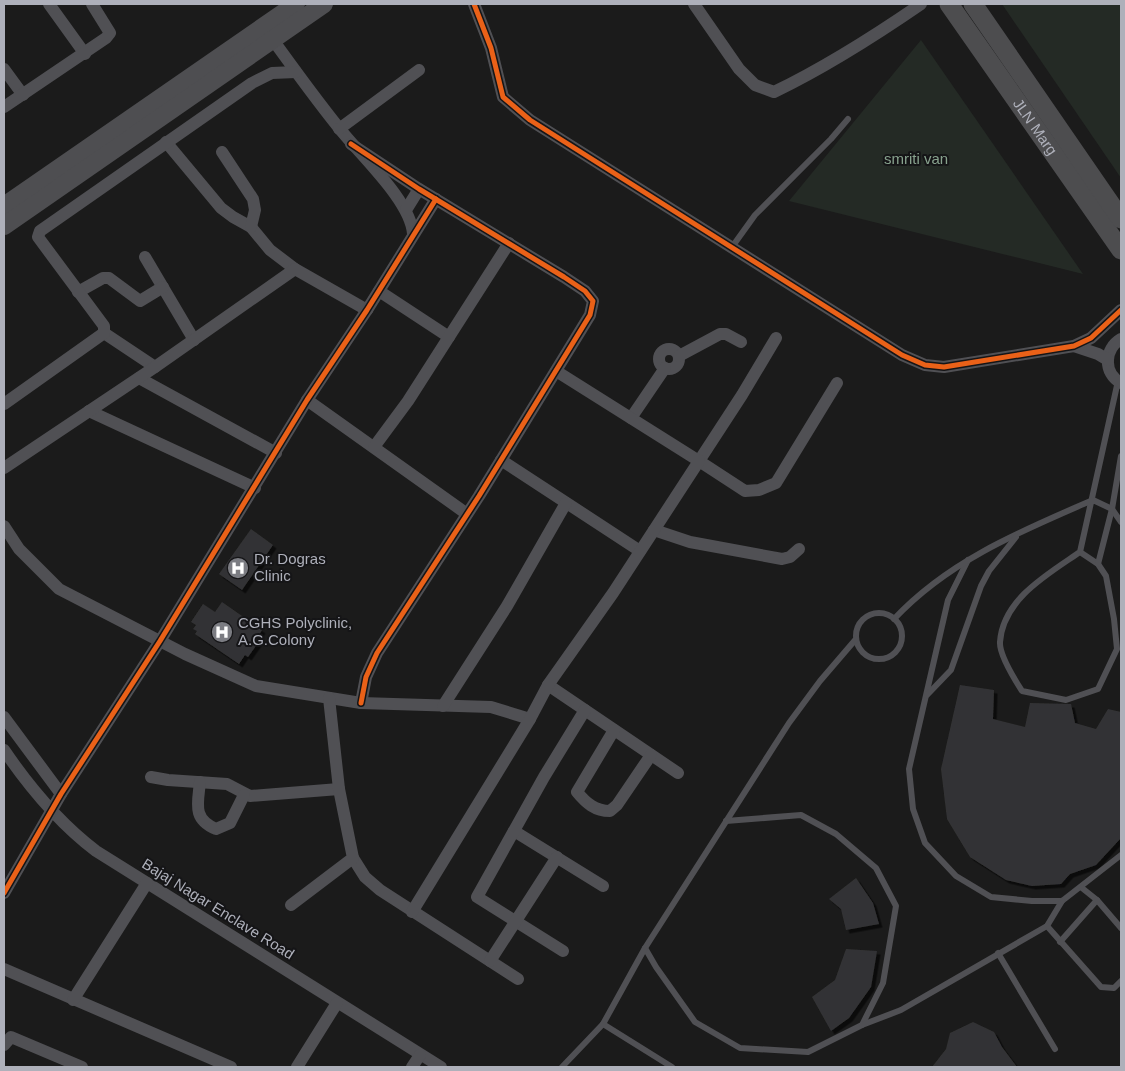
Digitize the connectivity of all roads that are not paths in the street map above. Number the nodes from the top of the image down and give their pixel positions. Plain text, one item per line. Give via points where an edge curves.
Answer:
1 (49, 4) edge
2 (92, 4) edge
3 (296, 4) edge
4 (324, 4) edge
5 (474, 4) edge
6 (694, 4) edge
7 (921, 4) edge
8 (950, 4) edge
9 (973, 4) edge
10 (268, 32) junction
11 (85, 54) junction
12 (4, 69) edge
13 (419, 70) dead end
14 (296, 72) junction
15 (23, 95) junction
16 (4, 108) edge
17 (848, 118) dead end
18 (340, 129) junction
19 (166, 142) junction
20 (351, 144) junction
21 (222, 152) dead end
22 (419, 189) junction
23 (436, 199) junction
24 (4, 206) edge
25 (406, 210) junction
26 (1121, 218) edge
27 (4, 226) edge
28 (252, 226) junction
29 (413, 234) junction
30 (509, 243) junction
31 (732, 247) junction
32 (1121, 250) edge
33 (145, 257) dead end
34 (295, 269) junction
35 (163, 287) junction
36 (379, 291) junction
37 (78, 292) junction
38 (367, 310) junction
39 (1121, 310) edge
40 (104, 332) junction
41 (449, 337) junction
42 (776, 338) dead end
43 (1121, 339) edge
44 (194, 340) junction
45 (741, 342) dead end
46 (1074, 346) junction
47 (1108, 360) junction
48 (155, 367) junction
49 (556, 371) junction
50 (139, 378) junction
51 (1120, 382) edge
52 (837, 383) dead end
53 (307, 400) junction
54 (4, 404) edge
55 (89, 411) junction
56 (631, 418) junction
57 (374, 447) junction
58 (276, 453) junction
59 (1121, 456) edge
60 (501, 460) junction
61 (699, 461) junction
62 (4, 468) edge
63 (255, 488) junction
64 (1093, 500) junction
65 (566, 503) junction
66 (1112, 509) junction
67 (467, 514) junction
68 (1121, 522) edge
69 (4, 526) edge
70 (654, 530) junction
71 (1018, 534) junction
72 (799, 549) dead end
73 (640, 551) junction
74 (1080, 552) junction
75 (968, 560) junction
76 (1098, 564) junction
77 (894, 619) junction
78 (856, 639) junction
79 (160, 641) junction
80 (548, 685) junction
81 (926, 696) junction
82 (329, 698) junction
83 (361, 703) junction
84 (444, 706) junction
85 (585, 710) junction
86 (4, 717) edge
87 (530, 719) junction
88 (614, 730) junction
89 (4, 750) edge
90 (651, 755) junction
91 (678, 773) dead end
92 (151, 777) dead end
93 (200, 782) junction
94 (340, 789) junction
95 (61, 794) junction
96 (244, 795) junction
97 (51, 811) junction
98 (726, 821) junction
99 (514, 831) junction
100 (1121, 855) edge
101 (353, 858) junction
102 (557, 858) junction
103 (147, 883) junction
104 (602, 886) dead end
105 (1082, 888) junction
106 (4, 894) edge
107 (1097, 900) junction
108 (1062, 901) junction
109 (291, 905) dead end
110 (412, 912) junction
111 (517, 922) junction
112 (1047, 926) junction
113 (1121, 928) edge
114 (1060, 942) junction
115 (645, 948) junction
116 (562, 951) dead end
117 (998, 953) junction
118 (490, 961) junction
119 (4, 969) edge
120 (518, 979) dead end
121 (1121, 981) edge
122 (73, 1000) junction
123 (337, 1003) junction
124 (603, 1024) junction
125 (862, 1024) junction
126 (4, 1045) edge
127 (1055, 1049) dead end
128 (420, 1055) junction
129 (82, 1067) edge
130 (231, 1067) edge
131 (297, 1067) edge
132 (412, 1067) edge
133 (441, 1067) edge
134 (562, 1067) edge
135 (672, 1067) edge

1 - 11 street
2 - 11 street via 110,33
3 - 10 street
4 - 10 street
5 - 31 street via 492,48 499,86 509,104
6 - 7 street via 739,69 755,85 774,92 812,74
8 - 32 main road, JLN Marg
9 - 26 main road, JLN Marg
10 - 14 street
10 - 24 street
10 - 27 street
11 - 15 street
12 - 15 street
13 - 18 street
14 - 18 street
14 - 19 street via 272,72 252,82
15 - 16 street
17 - 31 lane via 755,216
18 - 20 street
19 - 28 street via 216,203 233,217
19 - 37 street via 40,231 38,237
20 - 22 street
20 - 25 street
21 - 28 street via 253,199
22 - 23 street
22 - 25 street
23 - 29 street
23 - 30 street
25 - 29 street
28 - 34 street via 270,250
29 - 36 street
30 - 41 street
30 - 49 street via 591,297 590,315
31 - 46 street via 894,350 925,365 944,368
33 - 35 street
34 - 38 street
34 - 44 street
35 - 37 street via 140,301 109,278 102,278
35 - 44 street
36 - 38 street
36 - 41 street
37 - 40 street via 104,326
38 - 53 street
39 - 46 street via 1091,338
40 - 48 street
40 - 54 street
41 - 57 street
42 - 61 street
43 - 47 street via 1113,345
44 - 48 street
45 - 56 street via 720,334 679,356 677,365 665,368
46 - 47 street
47 - 51 street via 1109,368
48 - 50 street
49 - 56 street
49 - 60 street
50 - 55 street
50 - 58 street
51 - 64 lane
52 - 61 street via 776,483 759,490 745,491
53 - 57 street
53 - 58 street
55 - 62 street
55 - 63 street
56 - 61 street
57 - 67 street
58 - 63 street
59 - 66 lane
60 - 65 street
60 - 67 street
61 - 70 street
63 - 79 street
64 - 66 lane
64 - 71 lane
64 - 74 lane
65 - 73 street
65 - 84 street
66 - 68 lane
66 - 76 lane
67 - 83 street via 377,653 366,678
69 - 79 street via 19,549 59,589
70 - 72 street via 697,544 782,559
70 - 73 street
71 - 75 lane
71 - 81 lane via 981,586 951,670
73 - 80 street
74 - 76 lane
74 - 76 lane via 1032,586 1006,617 1000,644 1012,676 1022,691 1066,700 1098,689 1118,650 1106,576
75 - 77 lane via 916,595
75 - 81 lane via 948,600
77 - 78 lane via 880,613 872,614 860,624
77 - 78 lane via 902,639 890,656 869,656
78 - 98 lane via 789,723
79 - 82 street via 256,686
79 - 95 street
80 - 85 street
80 - 87 street
81 - 108 lane via 909,769 913,809 925,843 956,876 991,897
82 - 83 street
82 - 94 street
83 - 84 street
84 - 87 street via 491,707
85 - 88 street
85 - 99 street
86 - 95 street
87 - 110 street
88 - 90 street
88 - 90 street via 577,792 592,807 610,811 617,805
89 - 97 street, Bajaj Nagar Enclave Road
90 - 91 street
92 - 93 street
93 - 96 street via 227,784
93 - 96 street via 197,809 201,820 216,829 230,823
94 - 96 street
94 - 101 street
95 - 97 street
97 - 103 street, Bajaj Nagar Enclave Road via 73,834
97 - 106 street
98 - 115 lane
98 - 125 lane via 801,815 836,834 876,868 896,906 883,983
99 - 102 street
99 - 111 street via 477,897
100 - 105 lane
101 - 109 street
101 - 110 street via 365,877
102 - 104 street
102 - 111 street
103 - 122 street
103 - 123 street, Bajaj Nagar Enclave Road
105 - 107 lane
105 - 108 lane
107 - 113 lane
107 - 114 lane
108 - 112 lane
110 - 118 street
111 - 116 street
111 - 118 street
112 - 114 lane
112 - 117 lane
114 - 121 lane via 1101,987 1114,988
115 - 124 lane
115 - 125 lane via 695,1022 740,1048 808,1052
117 - 125 lane via 901,1010
117 - 127 lane
118 - 120 street
119 - 122 street
122 - 130 street
123 - 128 street, Bajaj Nagar Enclave Road
123 - 131 street
124 - 134 lane
124 - 135 lane
126 - 129 street via 11,1037
128 - 132 street
128 - 133 street, Bajaj Nagar Enclave Road

